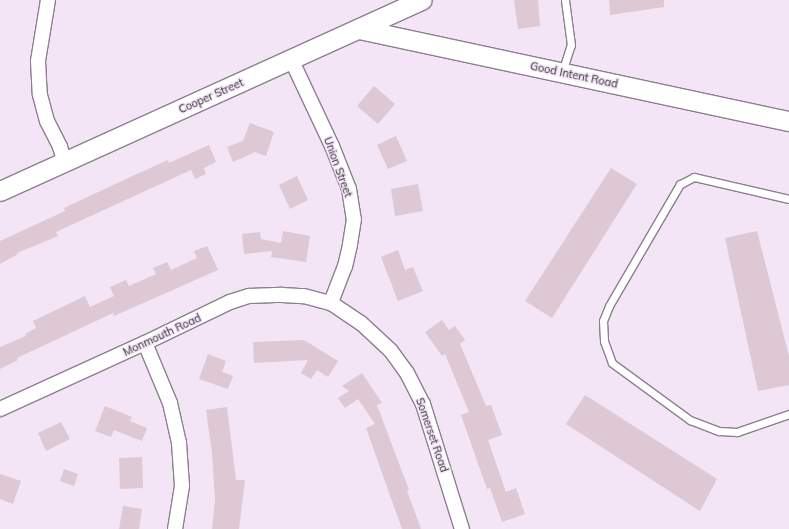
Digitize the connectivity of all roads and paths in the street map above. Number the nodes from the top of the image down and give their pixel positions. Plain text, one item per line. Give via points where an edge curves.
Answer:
1 (48, 0) edge
2 (422, 0) edge
3 (565, 0) edge
4 (359, 29) junction
5 (291, 59) junction
6 (562, 72) junction
7 (789, 120) edge
8 (64, 162) junction
9 (0, 192) edge
10 (789, 198) edge
11 (331, 303) junction
12 (145, 344) junction
13 (0, 409) edge
14 (789, 414) edge
15 (175, 529) edge
16 (462, 529) edge

1 - 8 street via 38,62 40,95 47,121 60,147
2 - 4 main road, Cooper Street
3 - 6 lane via 571,45
4 - 5 main road, Cooper Street
4 - 6 main road, Good Intent Road
5 - 8 main road, Cooper Street
5 - 11 street, Union Street via 332,146 349,189 352,204 354,220 350,245
6 - 7 main road, Good Intent Road
8 - 9 main road, Cooper Street
10 - 14 lane via 694,177 680,184 609,306 603,321 604,341 612,363 690,420 719,431 737,432
11 - 12 street, Monmouth Road via 304,296 249,296 230,302
11 - 16 street, Somerset Road via 361,323 391,351 407,373 423,404
12 - 13 street, Monmouth Road
12 - 15 street via 170,403 179,443 182,486

